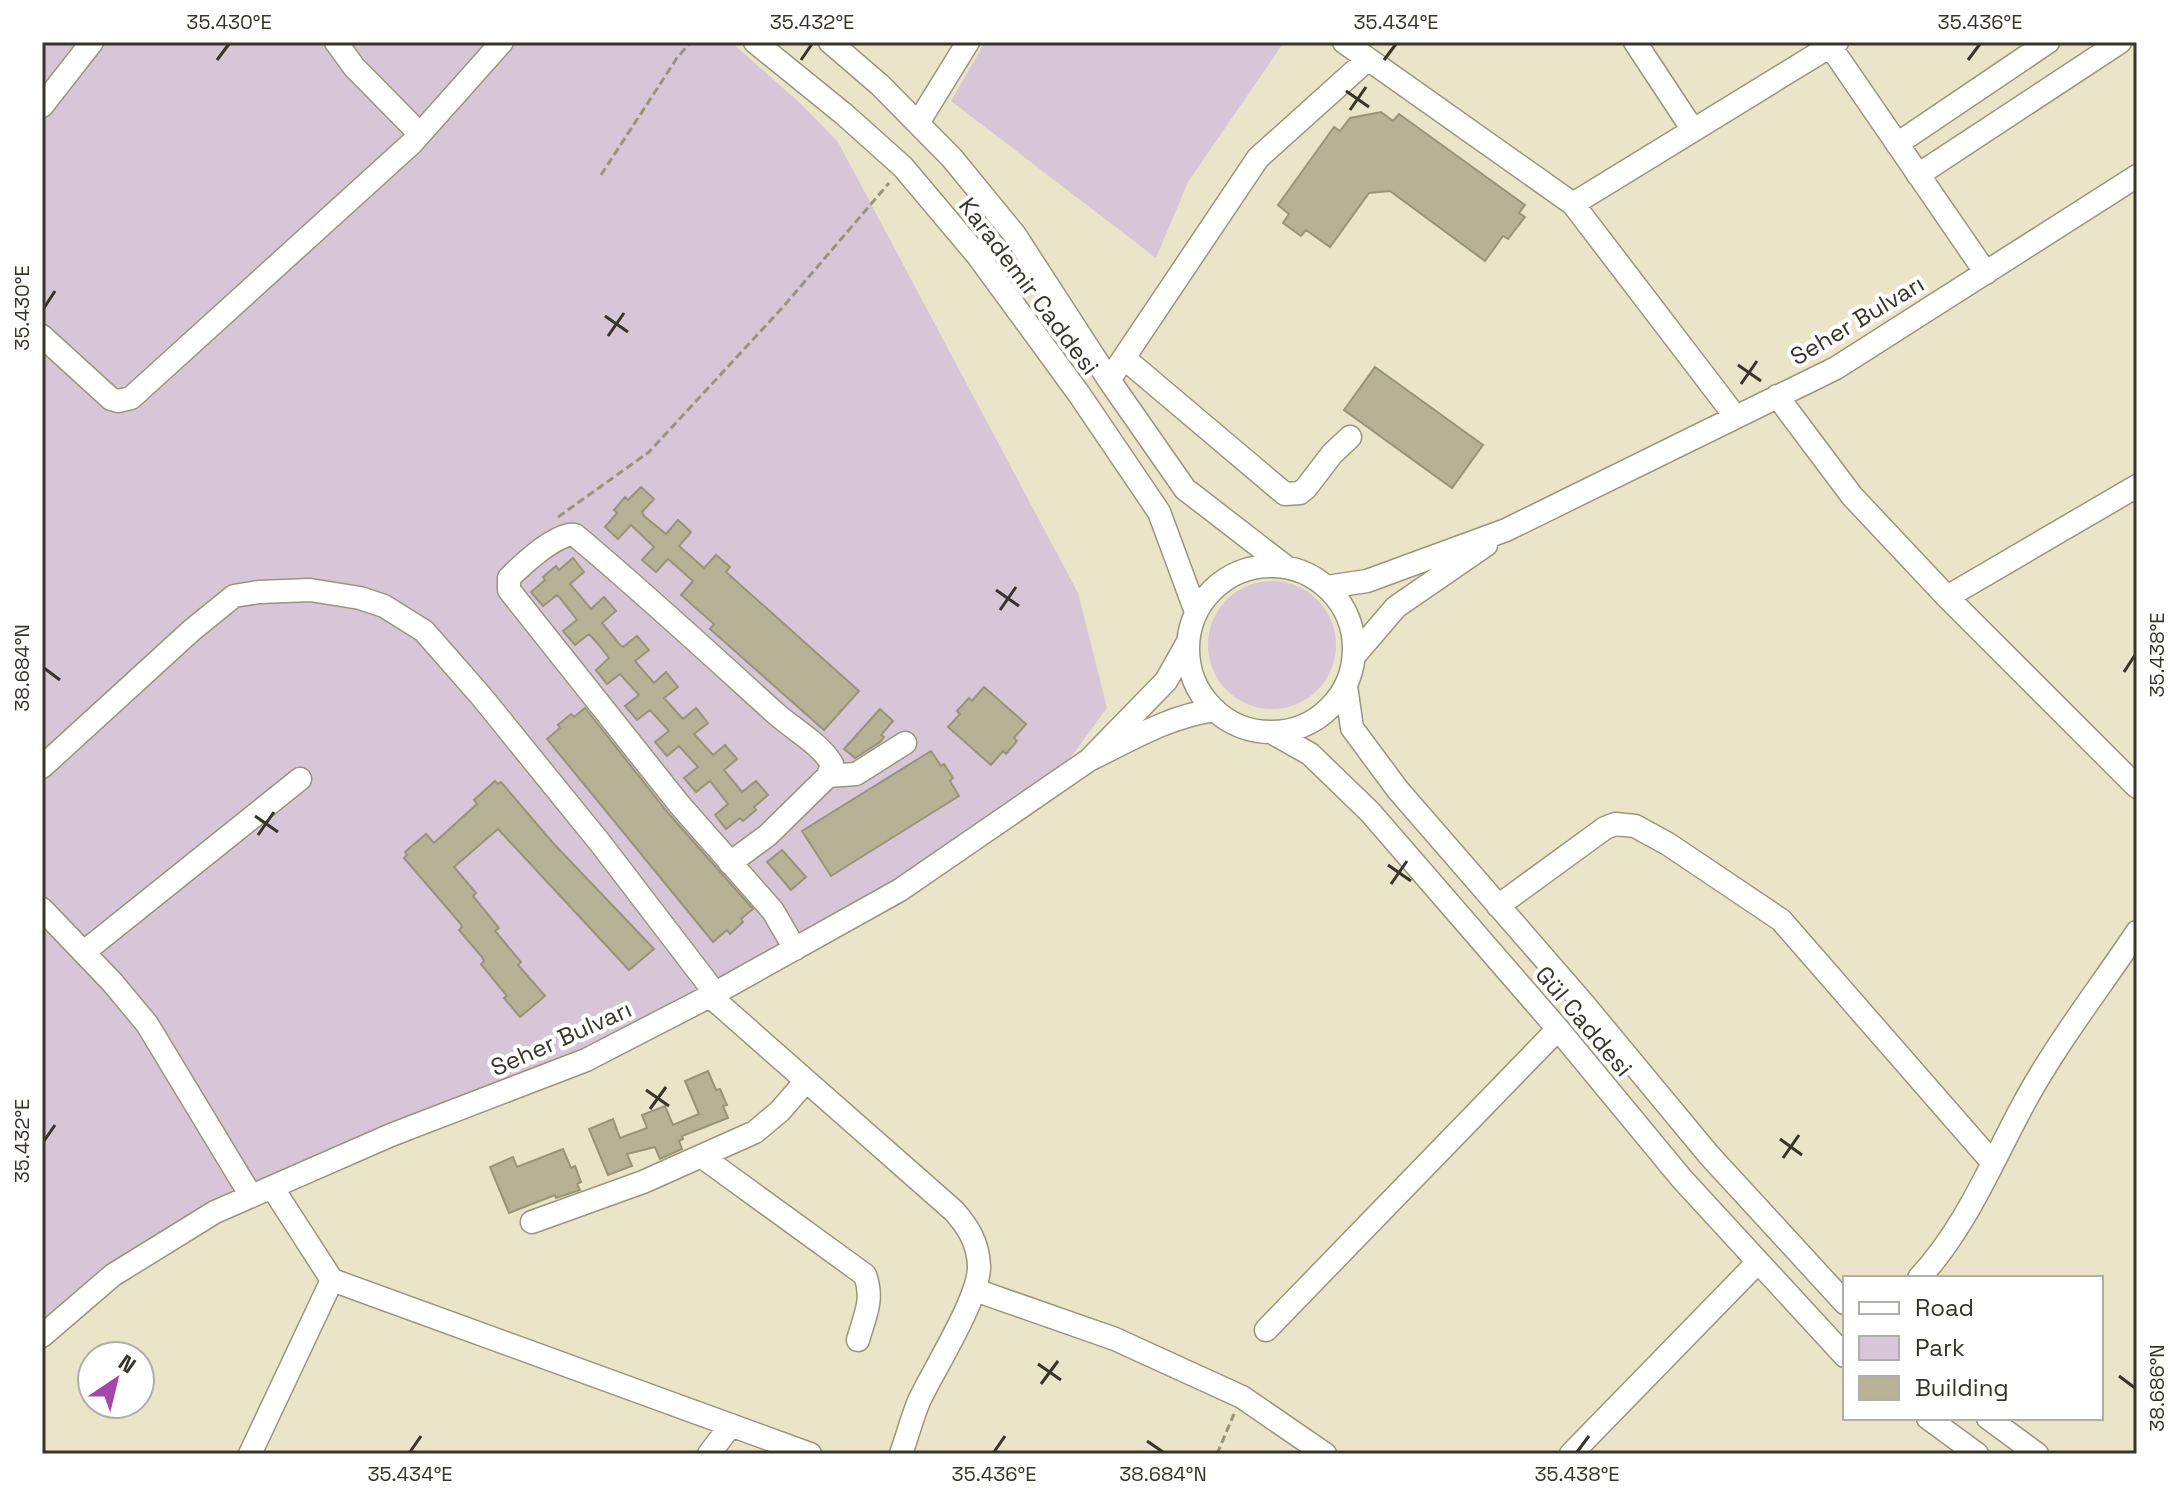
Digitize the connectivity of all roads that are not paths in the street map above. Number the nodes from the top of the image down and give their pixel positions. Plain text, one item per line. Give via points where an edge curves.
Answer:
1 (92, 42) edge
2 (336, 42) edge
3 (502, 42) edge
4 (755, 42) edge
5 (830, 42) edge
6 (968, 42) edge
7 (1344, 42) edge
8 (1635, 42) edge
9 (2048, 42) edge
10 (2120, 42) edge
11 (1825, 46) edge
12 (1368, 59) junction
13 (42, 106) edge
14 (918, 123) junction
15 (1693, 130) junction
16 (420, 134) junction
17 (1897, 144) junction
18 (1918, 175) junction
19 (2137, 176) edge
20 (1573, 204) junction
21 (1986, 273) junction
22 (42, 336) edge
23 (1124, 358) junction
24 (1109, 380) junction
25 (1777, 396) junction
26 (1735, 416) junction
27 (1350, 437) dead end
28 (2134, 493) edge
29 (1506, 530) junction
30 (1286, 567) junction
31 (1327, 587) junction
32 (1947, 597) junction
33 (1196, 612) junction
34 (1188, 641) junction
35 (1354, 656) junction
36 (1346, 686) junction
37 (1215, 710) junction
38 (1271, 732) junction
39 (905, 743) dead end
40 (1089, 760) junction
41 (42, 767) edge
42 (828, 776) junction
43 (300, 779) dead end
44 (2137, 787) edge
45 (730, 863) junction
46 (1498, 906) junction
47 (42, 909) edge
48 (2137, 932) edge
49 (795, 949) junction
50 (84, 952) junction
51 (713, 994) junction
52 (1558, 1029) junction
53 (806, 1081) junction
54 (701, 1156) junction
55 (1993, 1163) junction
56 (262, 1191) junction
57 (532, 1222) dead end
58 (1758, 1262) junction
59 (1921, 1276) edge
60 (332, 1280) junction
61 (975, 1290) junction
62 (1843, 1301) edge
63 (1266, 1330) dead end
64 (42, 1336) edge
65 (858, 1340) dead end
66 (1843, 1354) edge
67 (1931, 1420) edge
68 (1991, 1420) edge
69 (731, 1425) junction
70 (250, 1454) edge
71 (709, 1454) edge
72 (810, 1454) edge
73 (901, 1454) edge
74 (1325, 1454) edge
75 (1571, 1454) edge
76 (1977, 1454) edge
77 (2037, 1454) edge

1 - 13 street
2 - 16 street
3 - 16 street
4 - 33 street, Karademir Caddesi via 903,167 978,256 1159,512
5 - 14 street, Karademir Caddesi
6 - 14 street
7 - 12 street
8 - 15 street
9 - 17 street
10 - 18 street
11 - 15 street
11 - 17 street
12 - 20 street
12 - 23 street via 1258,158
14 - 24 street, Karademir Caddesi via 1015,235
15 - 20 street
16 - 22 street via 131,398 111,399
17 - 18 street
18 - 21 street
19 - 21 street, Seher Bulvarı
20 - 26 street
21 - 25 street, Seher Bulvarı via 1836,368
23 - 24 street
23 - 27 street via 1285,494 1306,488
24 - 30 street, Karademir Caddesi via 1185,489
25 - 26 street, Seher Bulvarı
25 - 32 street via 1852,496
26 - 29 street, Seher Bulvarı
28 - 32 street
29 - 31 street, Seher Bulvarı via 1367,581
29 - 35 street, Seher Bulvarı via 1396,607
30 - 31 street
30 - 33 street via 1240,571 1215,588
31 - 35 street via 1351,626
32 - 44 street
33 - 34 street
34 - 37 street via 1191,672
34 - 40 street, Seher Bulvarı via 1166,681
35 - 36 street
36 - 38 street via 1315,719
36 - 46 street, Gül Caddesi via 1352,728
37 - 38 street via 1241,726
37 - 40 street, Seher Bulvarı via 1164,723
38 - 52 street, Gül Caddesi via 1310,754 1370,812
39 - 42 street via 856,774
40 - 49 street, Seher Bulvarı via 900,890
41 - 51 street via 234,596 310,590 384,606 424,631 481,696
42 - 45 street via 768,835
42 - 45 street via 832,764 821,750 575,535 565,535 521,567 508,581 509,590
43 - 50 street
45 - 49 street via 773,911
46 - 55 street via 1605,828 1635,826 1781,920
46 - 62 street, Gül Caddesi via 1709,1155
47 - 50 street
48 - 55 street via 2024,1103
49 - 51 street, Seher Bulvarı
50 - 56 street via 147,1024
51 - 53 street
51 - 56 street, Seher Bulvarı via 586,1060
52 - 58 street, Gül Caddesi
52 - 63 street
53 - 54 street via 755,1132
53 - 61 street via 968,1227 977,1247
54 - 57 street
54 - 65 street via 865,1275 871,1291
55 - 59 street via 1938,1259
56 - 60 street
56 - 64 street, Seher Bulvarı via 215,1212 113,1275
58 - 66 street, Gül Caddesi
58 - 75 street
60 - 69 street
60 - 70 street
61 - 73 street via 918,1403
61 - 74 street via 1115,1339 1242,1397
67 - 76 street
68 - 77 street
69 - 71 street
69 - 72 street

